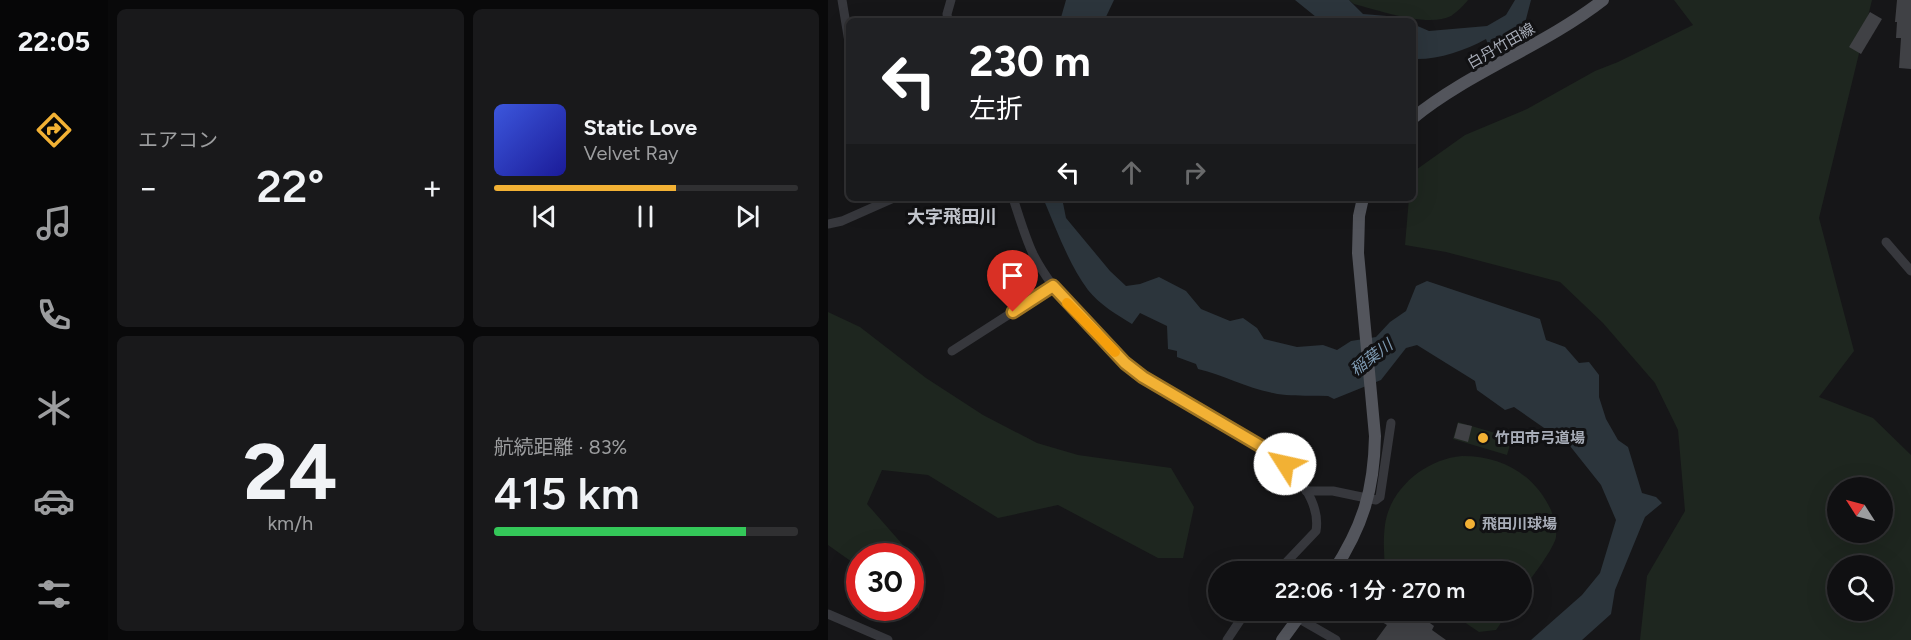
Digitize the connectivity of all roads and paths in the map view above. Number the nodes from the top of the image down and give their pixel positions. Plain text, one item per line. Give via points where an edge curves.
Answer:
1 (842, 0) edge
2 (951, 0) edge
3 (1603, 0) edge
4 (948, 18) edge
5 (846, 24) edge
6 (1416, 116) edge
7 (887, 201) edge
8 (1014, 201) edge
9 (1362, 201) edge
10 (828, 224) edge
11 (1886, 242) dead end
12 (1911, 271) edge
13 (1053, 286) junction
14 (952, 351) dead end
15 (1391, 423) dead end
16 (1306, 491) junction
17 (1369, 498) junction
18 (1287, 561) edge
19 (1339, 561) edge
20 (828, 614) edge
21 (1240, 621) edge
22 (1296, 621) edge
23 (1310, 621) edge
24 (888, 640) edge
25 (1227, 640) edge
26 (1282, 640) edge
27 (1336, 640) edge

1 - 5 street
2 - 4 street
3 - 6 main road, 白丹竹田線
7 - 10 street
8 - 13 street via 1033,254
9 - 17 main road via 1358,252 1373,410 1374,462
11 - 12 street
13 - 14 street
13 - 16 street via 1125,363 1275,456
15 - 17 street via 1382,491 1376,500
16 - 17 street
16 - 18 street via 1317,513 1316,531
17 - 19 main road via 1361,523
20 - 24 street
21 - 25 street
22 - 26 main road
23 - 27 street

